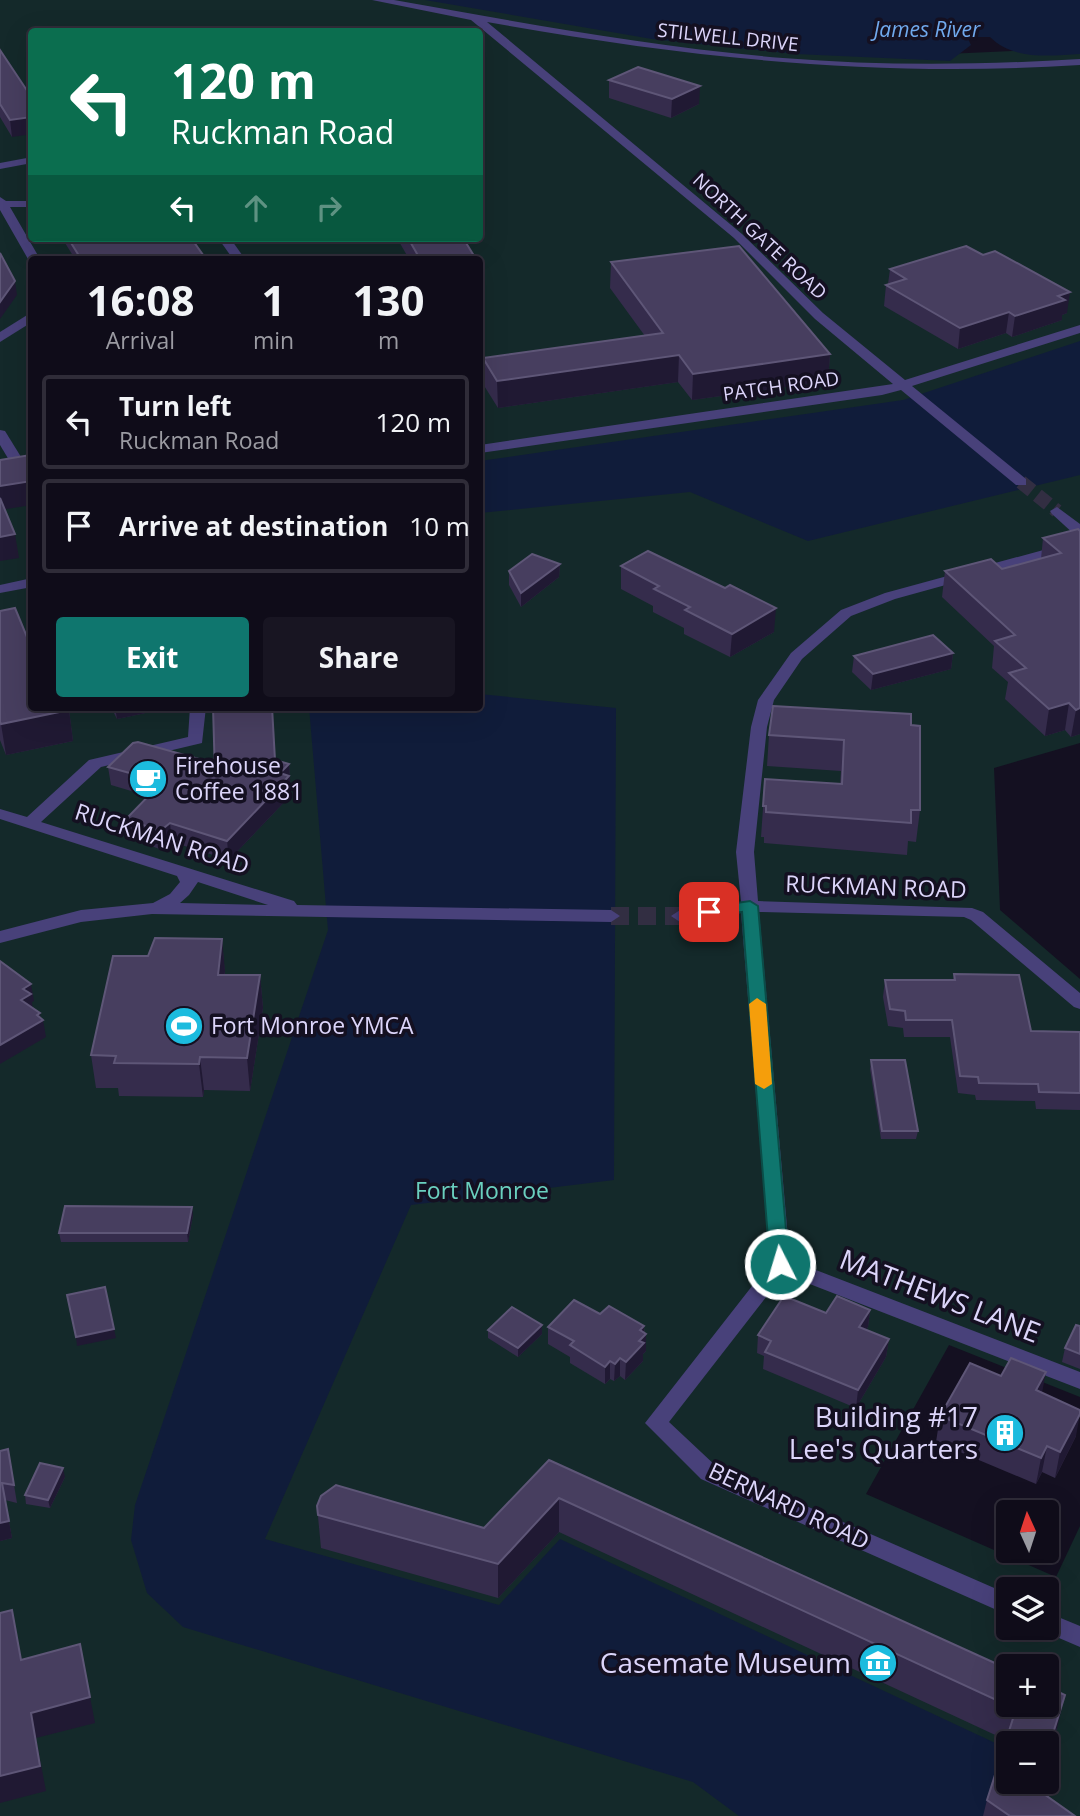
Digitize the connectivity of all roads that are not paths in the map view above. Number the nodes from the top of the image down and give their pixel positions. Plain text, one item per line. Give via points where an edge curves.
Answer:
1 (377, 0) edge
2 (474, 17) junction
3 (1080, 62) edge
4 (28, 161) edge
5 (0, 166) edge
6 (1, 203) edge
7 (28, 204) edge
8 (32, 256) edge
9 (28, 319) edge
10 (1080, 329) edge
11 (0, 338) edge
12 (907, 389) junction
13 (0, 433) edge
14 (483, 449) edge
15 (25, 463) edge
16 (0, 469) edge
17 (1021, 482) tunnel mouth
18 (1057, 511) tunnel mouth
19 (1080, 532) edge
20 (1080, 544) edge
21 (28, 583) edge
22 (0, 589) edge
23 (198, 711) edge
24 (0, 814) edge
25 (30, 823) junction
26 (183, 870) junction
27 (750, 906) junction
28 (152, 908) junction
29 (309, 911) junction
30 (611, 916) tunnel mouth
31 (680, 916) tunnel mouth
32 (0, 937) edge
33 (1080, 1003) edge
34 (780, 1264) junction
35 (1080, 1381) edge
36 (996, 1600) edge
37 (1059, 1628) edge
38 (1080, 1637) edge

1 - 2 street, STILWELL DRIVE
2 - 3 street, STILWELL DRIVE via 688,51 796,62 939,68
2 - 12 street, NORTH GATE ROAD via 738,236 819,316
4 - 5 street
6 - 7 street
6 - 8 street
9 - 11 street
10 - 12 street, PATCH ROAD
12 - 14 street, PATCH ROAD
12 - 17 street, NORTH GATE ROAD
13 - 15 street
15 - 16 street
18 - 19 street
20 - 27 street via 890,596 846,613 796,656 766,700 759,727 745,852
21 - 22 street
23 - 25 street via 196,740 95,763
24 - 25 street, RUCKMAN ROAD
25 - 26 street, RUCKMAN ROAD
26 - 28 street via 189,882 185,891
26 - 29 street, RUCKMAN ROAD
27 - 31 street, RUCKMAN ROAD
27 - 33 street, RUCKMAN ROAD via 966,912 977,916
27 - 34 street
28 - 29 street, RUCKMAN ROAD
28 - 32 street, RUCKMAN ROAD via 81,916
29 - 30 street, RUCKMAN ROAD
34 - 35 street, MATHEWS LANE
34 - 36 street, BERNARD ROAD via 656,1423 709,1473
37 - 38 street

